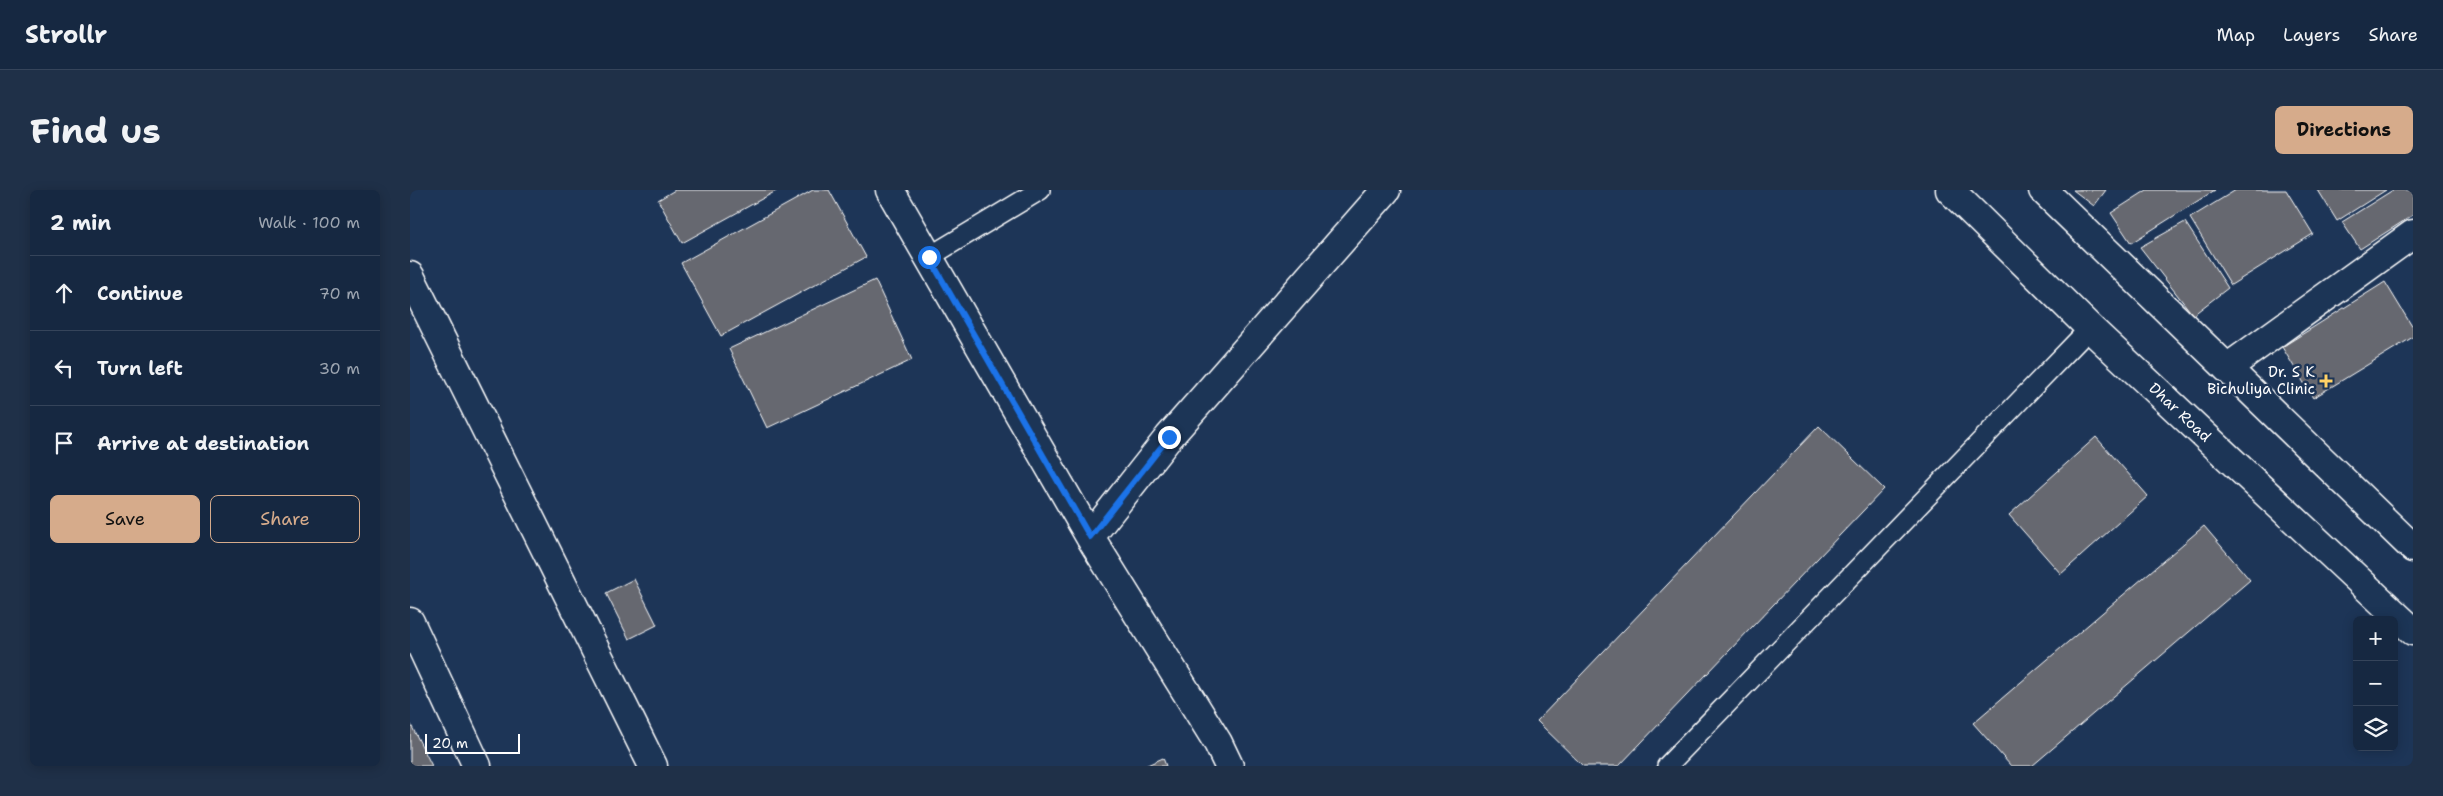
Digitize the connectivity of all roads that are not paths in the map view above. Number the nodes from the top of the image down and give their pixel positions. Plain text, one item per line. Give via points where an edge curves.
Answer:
1 (890, 190) edge
2 (1040, 190) edge
3 (1386, 190) edge
4 (1950, 190) edge
5 (2043, 190) edge
6 (2413, 234) edge
7 (929, 257) junction
8 (410, 276) edge
9 (2090, 328) junction
10 (2227, 368) junction
11 (1090, 537) junction
12 (2413, 548) edge
13 (410, 622) edge
14 (2413, 631) edge
15 (477, 766) edge
16 (654, 766) edge
17 (1229, 766) edge
18 (1667, 766) edge

1 - 7 street
2 - 7 lane
3 - 11 street via 1169,437
4 - 9 street, Dhar Road
5 - 10 street
6 - 10 street
7 - 11 street
8 - 16 street
9 - 14 street, Dhar Road
9 - 18 lane
10 - 12 street
11 - 17 street via 1218,743
13 - 15 street

